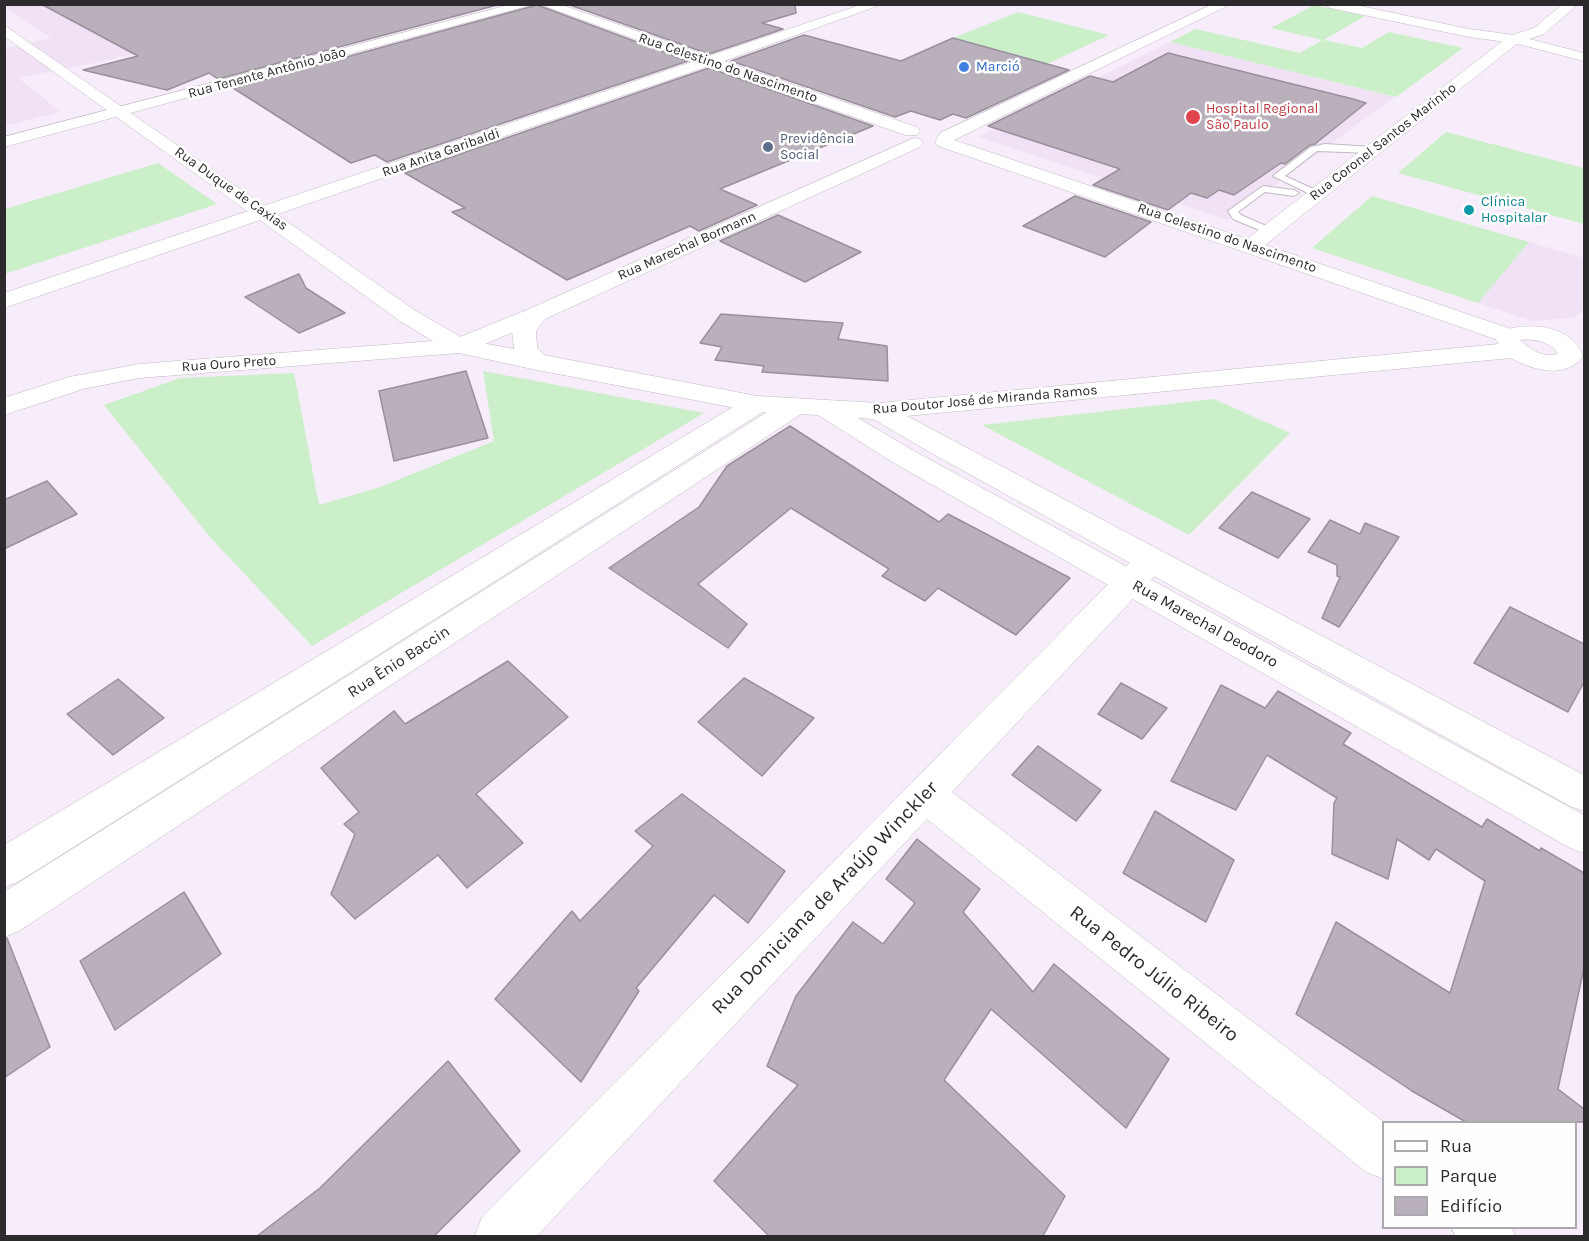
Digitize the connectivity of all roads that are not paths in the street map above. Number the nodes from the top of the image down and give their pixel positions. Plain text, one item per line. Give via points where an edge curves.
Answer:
1 (508, 4) edge
2 (529, 4) edge
3 (545, 4) edge
4 (878, 4) edge
5 (1360, 4) edge
6 (1551, 4) edge
7 (1340, 5) edge
8 (1570, 6) edge
9 (1207, 7) edge
10 (846, 9) edge
11 (1418, 19) junction
12 (1524, 21) dead end
13 (1151, 26) junction
14 (427, 28) junction
15 (1170, 31) junction
16 (8, 35) edge
17 (1514, 39) junction
18 (1584, 50) edge
19 (1584, 57) edge
20 (704, 58) junction
21 (1079, 59) junction
22 (1099, 65) junction
23 (993, 100) junction
24 (1012, 105) junction
25 (118, 108) junction
26 (4, 134) edge
27 (943, 134) junction
28 (913, 137) junction
29 (4, 142) edge
30 (1372, 150) junction
31 (1315, 195) junction
32 (258, 208) junction
33 (1269, 231) junction
34 (1251, 246) junction
35 (80, 268) junction
36 (4, 285) edge
37 (4, 301) edge
38 (537, 314) junction
39 (408, 316) junction
40 (1512, 343) junction
41 (459, 346) junction
42 (1577, 352) edge
43 (356, 354) junction
44 (537, 363) junction
45 (757, 404) junction
46 (4, 407) edge
47 (792, 408) junction
48 (826, 410) junction
49 (879, 411) junction
50 (572, 535) junction
51 (1140, 571) junction
52 (1420, 725) junction
53 (163, 792) junction
54 (926, 794) junction
55 (1584, 795) edge
56 (1584, 835) edge
57 (4, 868) edge
58 (4, 916) edge
59 (1382, 1153) edge
60 (501, 1236) edge

1 - 14 street, Rua Tenente Antônio João
2 - 14 street, Rua Tenente Antônio João
3 - 20 street, Rua Celestino do Nascimento
4 - 10 street, Rua Anita Garibaldi
5 - 11 street
6 - 8 street
7 - 11 street
8 - 17 street, Rua Coronel Santos Marinho via 1539,31
9 - 13 street
9 - 15 street
10 - 20 street, Rua Anita Garibaldi
11 - 17 street via 1469,33
12 - 17 street, Rua Coronel Santos Marinho via 1517,27
13 - 15 street
13 - 21 street
14 - 25 street, Rua Tenente Antônio João
15 - 22 street
16 - 25 street, Rua Duque de Caxias
17 - 18 street
17 - 19 street
17 - 30 street, Rua Coronel Santos Marinho
20 - 28 street, Rua Celestino do Nascimento
20 - 32 street, Rua Anita Garibaldi
21 - 22 street
21 - 23 street
22 - 24 street
23 - 24 street
23 - 27 street
24 - 27 street
25 - 26 street, Rua Tenente Antônio João
25 - 29 street, Rua Tenente Antônio João
25 - 32 street, Rua Duque de Caxias
27 - 28 street via 927,145
27 - 34 street, Rua Celestino do Nascimento
28 - 38 street, Rua Marechal Bormann
30 - 31 street, Rua Coronel Santos Marinho
30 - 31 lane via 1314,149 1278,176
31 - 33 street, Rua Coronel Santos Marinho
31 - 33 lane via 1263,189 1233,211 1237,217
32 - 35 street, Rua Anita Garibaldi
32 - 39 street, Rua Duque de Caxias
33 - 34 street, Rua Coronel Santos Marinho
34 - 40 street, Rua Celestino do Nascimento
35 - 36 street, Rua Anita Garibaldi
35 - 37 street, Rua Anita Garibaldi
38 - 41 street, Rua Marechal Bormann
38 - 44 street via 524,331 525,348
39 - 41 street, Rua Duque de Caxias
39 - 43 street via 383,343
40 - 42 street, Rua Doutor José de Miranda Ramos via 1521,332 1541,334
40 - 49 street, Rua Doutor José de Miranda Ramos
41 - 43 street, Rua Ouro Preto
41 - 44 street, Rua Doutor José de Miranda Ramos
43 - 46 street, Rua Ouro Preto via 139,371 78,382
44 - 45 street, Rua Doutor José de Miranda Ramos
45 - 47 street, Rua Doutor José de Miranda Ramos
45 - 50 street, Rua Ênio Baccin
47 - 48 street, Rua Doutor José de Miranda Ramos
47 - 50 street, Rua Ênio Baccin
48 - 49 street, Rua Doutor José de Miranda Ramos
48 - 51 street, Rua Marechal Deodoro via 904,457
49 - 51 street, Rua Marechal Deodoro
50 - 53 street, Rua Ênio Baccin
51 - 52 street, Rua Marechal Deodoro
51 - 54 street, Rua Domiciana de Araújo Winckler
52 - 55 street, Rua Marechal Deodoro
52 - 56 street, Rua Marechal Deodoro
53 - 57 street, Rua Ênio Baccin
53 - 58 street, Rua Ênio Baccin
54 - 59 street, Rua Pedro Júlio Ribeiro
54 - 60 street, Rua Domiciana de Araújo Winckler

